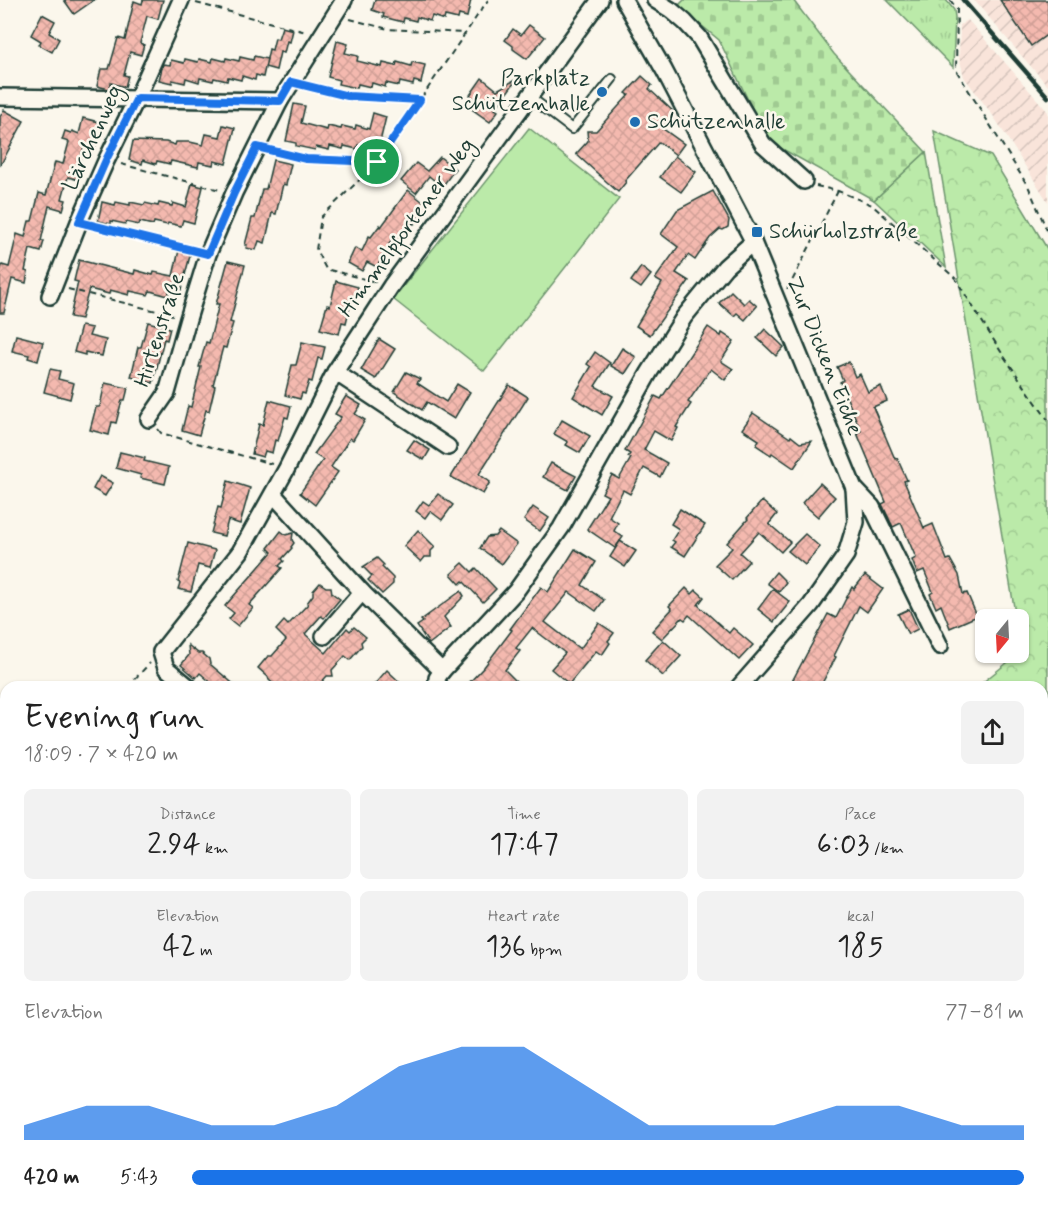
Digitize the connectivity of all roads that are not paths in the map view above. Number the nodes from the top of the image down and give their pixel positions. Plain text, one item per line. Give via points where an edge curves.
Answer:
1 (344, 0) edge
2 (600, 0) edge
3 (624, 0) edge
4 (655, 0) edge
5 (188, 2) edge
6 (612, 78) dead end
7 (0, 97) edge
8 (530, 97) junction
9 (137, 98) junction
10 (280, 101) junction
11 (804, 182) road end
12 (753, 242) junction
13 (52, 291) road end
14 (335, 372) junction
15 (149, 419) road end
16 (448, 447) dead end
17 (854, 488) junction
18 (273, 494) junction
19 (362, 592) junction
20 (324, 636) dead end
21 (940, 646) dead end
22 (442, 671) junction
23 (182, 681) edge
24 (437, 681) edge
25 (745, 681) edge

1 - 10 street, Hirtenstraße
2 - 8 street, Himmelpfortener Weg
3 - 12 street
4 - 11 street via 699,37 763,144
5 - 9 street, Lärchenweg
6 - 8 lane via 572,129
7 - 9 street
8 - 14 street, Himmelpfortener Weg via 391,286
9 - 10 street
9 - 13 street, Lärchenweg via 106,160
10 - 15 street, Hirtenstraße via 208,254 167,393
12 - 17 street, Zur Dicken Eiche
12 - 22 street via 725,267 684,317 561,528 516,591
14 - 16 street
14 - 18 street, Himmelpfortener Weg
17 - 21 street, Zur Dicken Eiche via 872,507
17 - 25 street, Zur Dicken Eiche via 856,522 846,555 811,605
18 - 19 street
18 - 23 street, Himmelpfortener Weg via 237,558 161,652 166,668
19 - 20 street
19 - 22 street
22 - 24 street

